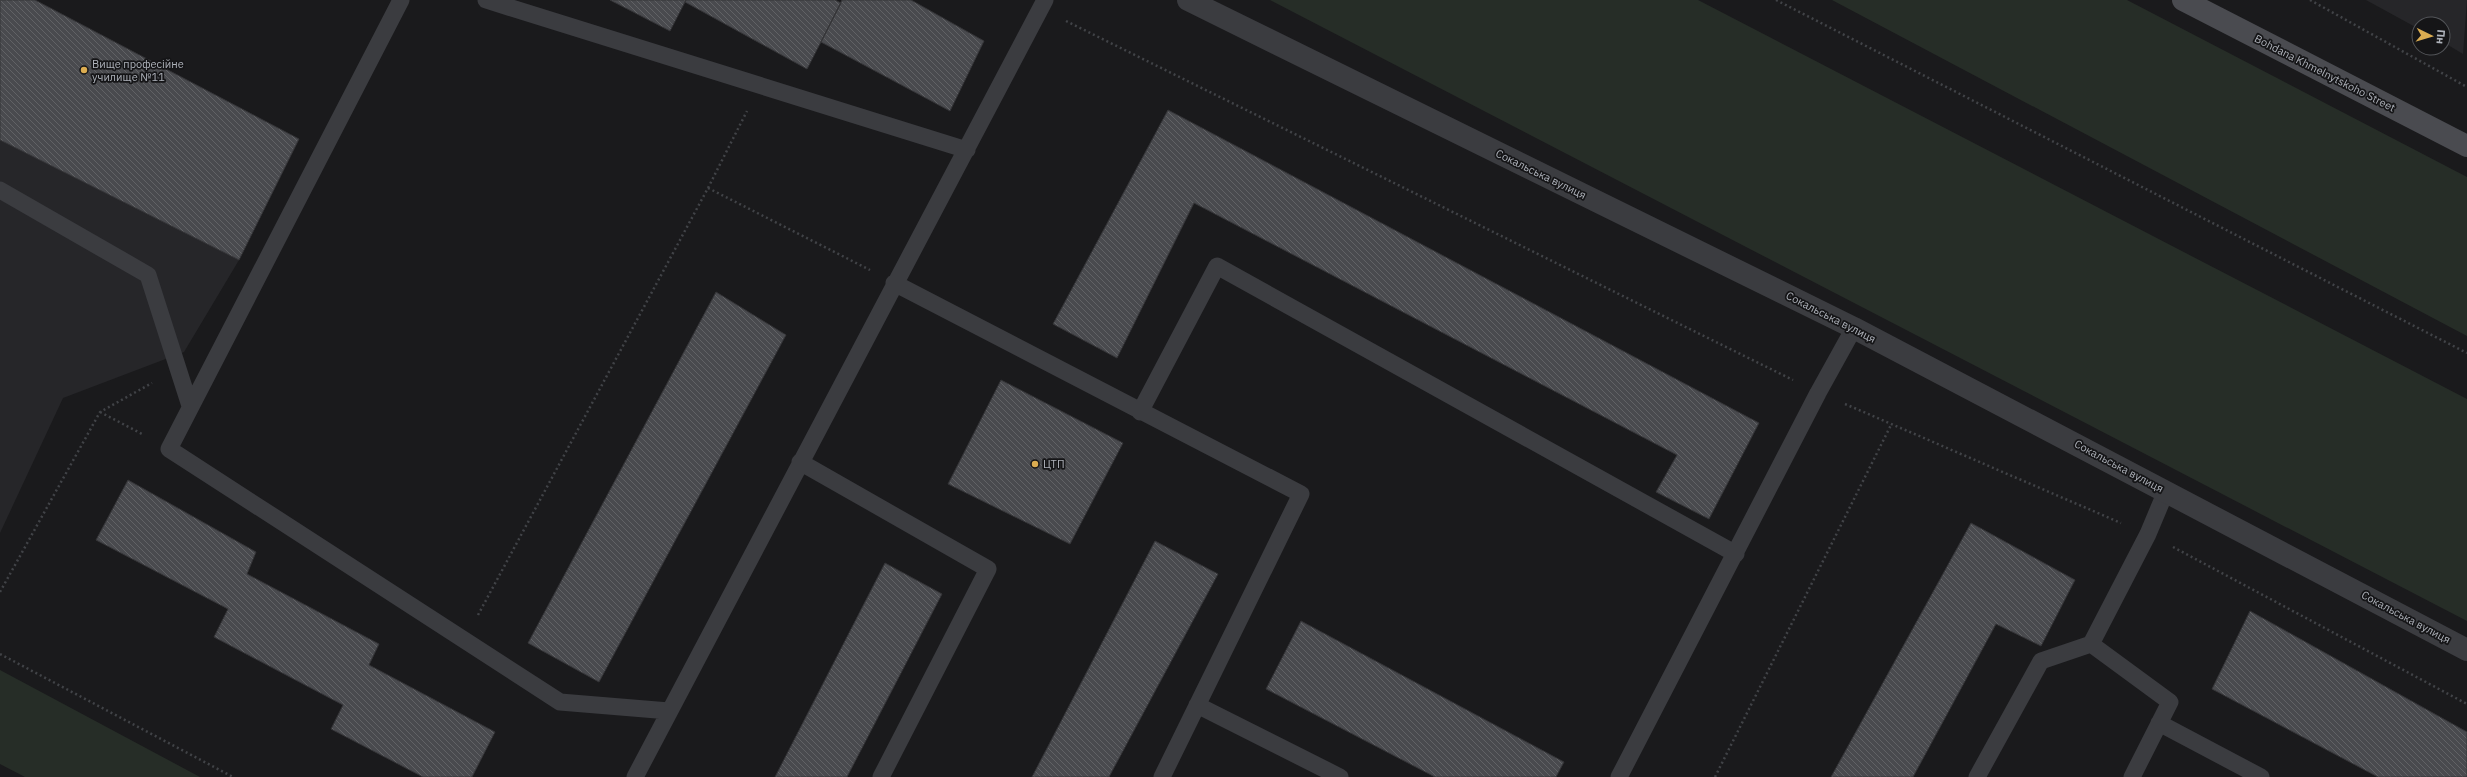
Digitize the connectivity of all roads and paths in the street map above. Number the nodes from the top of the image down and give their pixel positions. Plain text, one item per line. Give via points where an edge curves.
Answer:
1 (401, 0) edge
2 (486, 0) edge
3 (1188, 0) edge
4 (1776, 0) edge
5 (2184, 0) edge
6 (2310, 0) edge
7 (1043, 4) edge
8 (760, 86) junction
9 (2467, 87) edge
10 (2467, 146) edge
11 (967, 150) junction
12 (708, 188) junction
13 (0, 190) edge
14 (894, 283) junction
15 (1854, 328) junction
16 (2467, 353) edge
17 (178, 369) junction
18 (1818, 393) junction
19 (190, 406) junction
20 (100, 412) junction
21 (1140, 412) junction
22 (1891, 424) junction
23 (169, 449) junction
24 (800, 462) junction
25 (2166, 491) junction
26 (2148, 534) junction
27 (1736, 554) junction
28 (0, 592) edge
29 (464, 640) junction
30 (2091, 644) junction
31 (2467, 650) edge
32 (0, 654) edge
33 (2467, 704) edge
34 (1197, 705) junction
35 (669, 711) junction
36 (2160, 723) junction
37 (233, 777) edge
38 (635, 777) edge
39 (881, 777) edge
40 (1162, 777) edge
41 (1340, 777) edge
42 (1619, 777) edge
43 (1715, 777) edge
44 (1977, 777) edge
45 (2132, 777) edge
46 (2261, 777) edge

1 - 19 lane
2 - 8 lane
3 - 15 street, Сокальська вулиця
4 - 16 path
5 - 10 street, Bohdana Khmelnytskoho Street
6 - 9 path
7 - 11 lane
7 - 18 path
8 - 11 lane
8 - 12 path
11 - 14 lane
12 - 14 path
12 - 29 path
13 - 17 lane via 148,275
14 - 21 lane
14 - 24 lane
15 - 18 lane
15 - 25 street, Сокальська вулиця
17 - 19 lane
17 - 20 path
18 - 22 path
18 - 27 lane
19 - 23 lane
20 - 23 path
20 - 28 path
21 - 27 lane via 1217,266
21 - 34 lane via 1301,494
22 - 26 path
22 - 43 path
23 - 29 lane
24 - 35 lane
24 - 39 lane via 988,569
25 - 26 lane
25 - 31 street, Сокальська вулиця
26 - 30 lane
26 - 33 path
27 - 42 lane
29 - 35 lane via 560,702
30 - 36 lane via 2170,702
30 - 44 lane via 2041,661
32 - 37 path
34 - 40 lane
34 - 41 lane
35 - 38 lane
36 - 45 lane
36 - 46 lane

